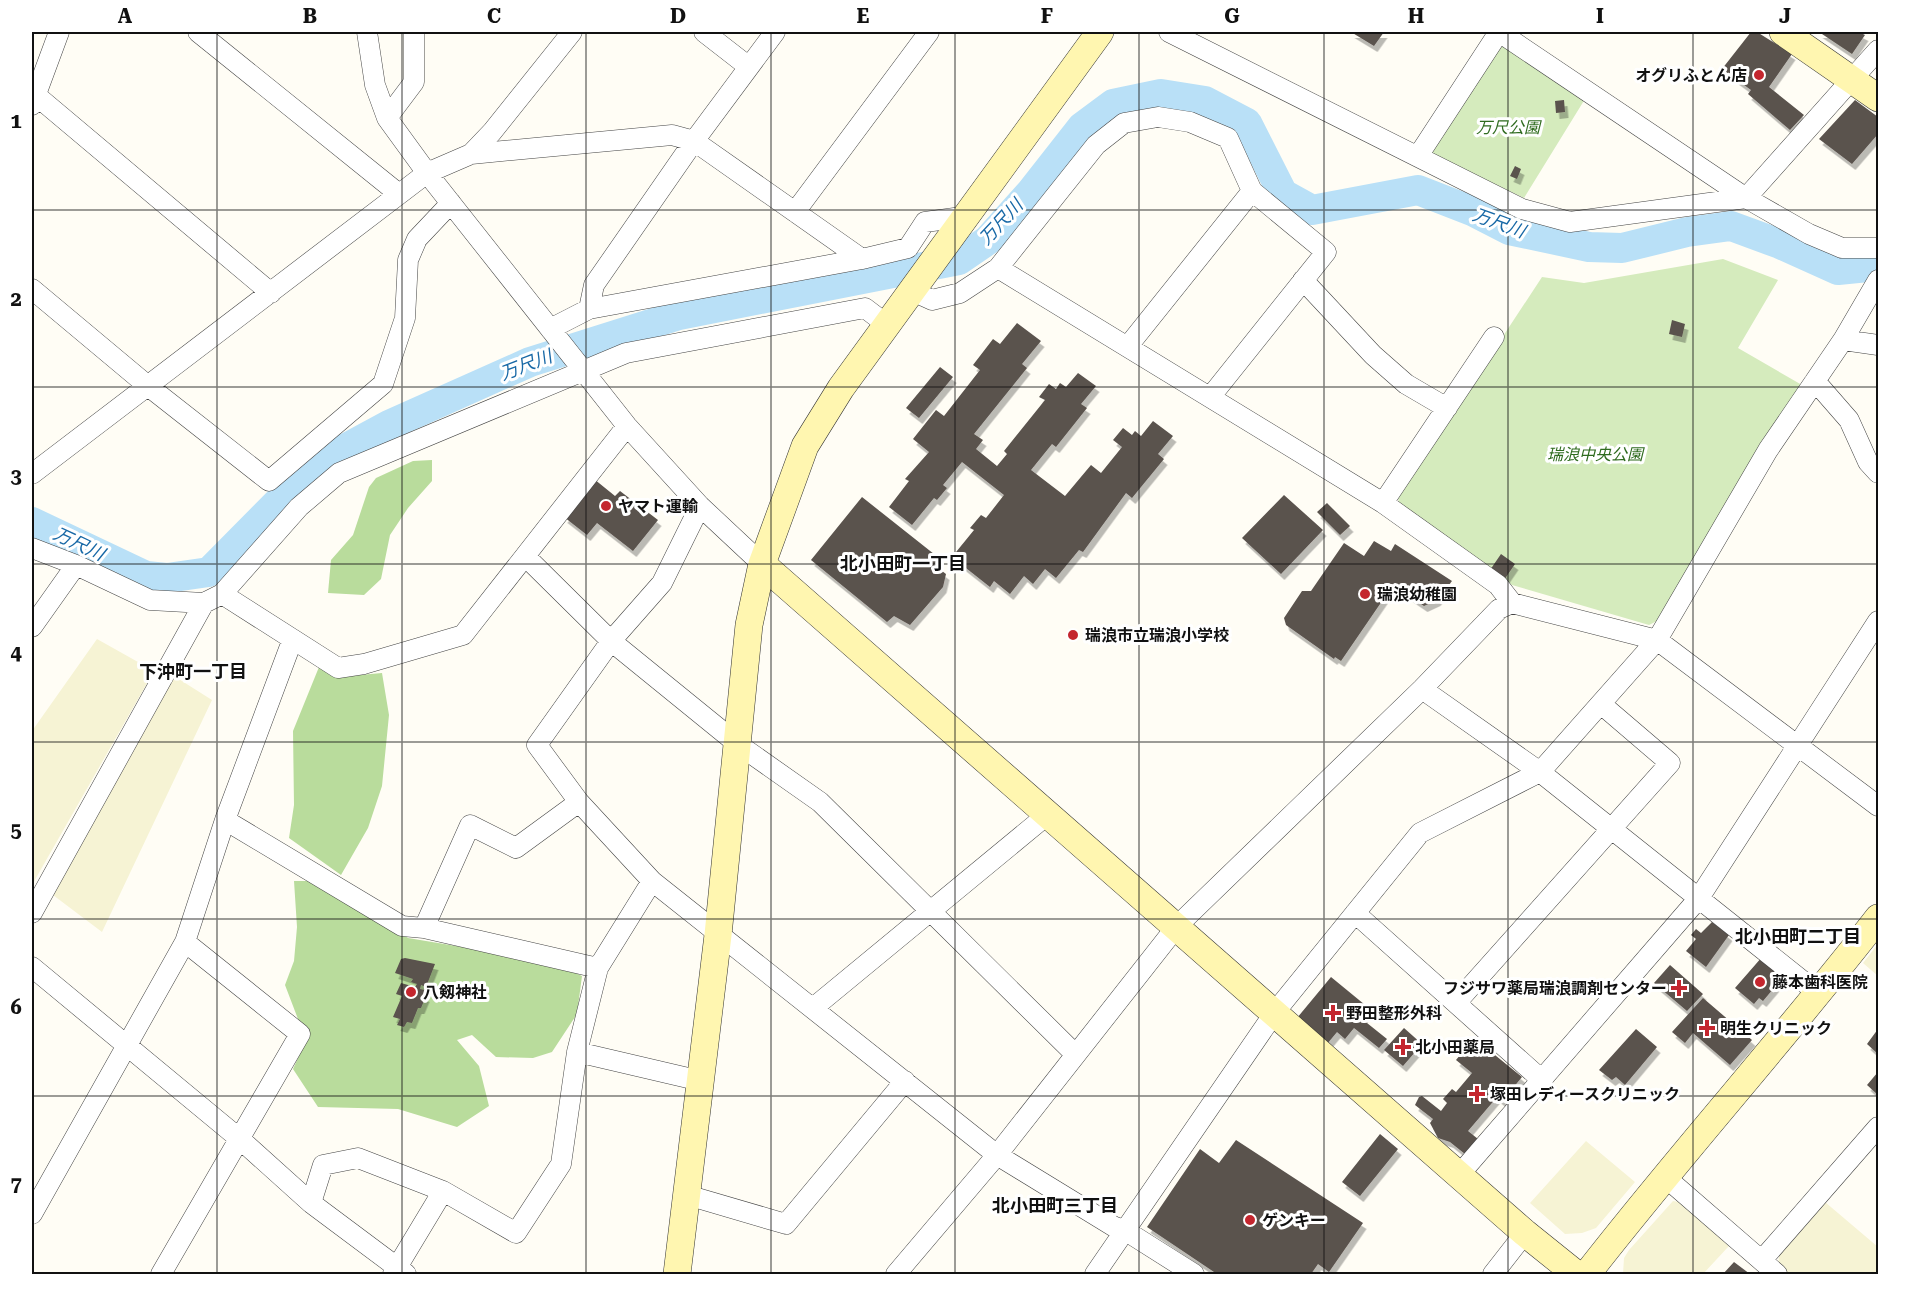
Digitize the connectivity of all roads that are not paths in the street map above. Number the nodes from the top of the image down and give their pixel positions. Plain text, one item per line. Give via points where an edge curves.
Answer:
1 (59, 32) edge
2 (198, 32) edge
3 (368, 32) edge
4 (414, 32) edge
5 (572, 32) edge
6 (704, 32) edge
7 (775, 32) edge
8 (929, 32) edge
9 (1100, 32) edge
10 (1169, 32) edge
11 (1783, 32) edge
12 (1878, 50) edge
13 (749, 67) junction
14 (1853, 80) junction
15 (1878, 98) edge
16 (33, 99) edge
17 (387, 118) junction
18 (694, 141) junction
19 (471, 154) junction
20 (1418, 156) junction
21 (427, 173) junction
22 (1252, 191) junction
23 (399, 194) junction
24 (1746, 198) junction
25 (451, 203) junction
26 (795, 212) junction
27 (962, 218) junction
28 (1878, 248) edge
29 (862, 260) junction
30 (998, 268) junction
31 (1303, 280) junction
32 (1875, 286) edge
33 (32, 289) edge
34 (910, 290) junction
35 (272, 293) junction
36 (589, 309) junction
37 (886, 324) junction
38 (550, 329) junction
39 (1494, 337) dead end
40 (1843, 340) junction
41 (1878, 345) edge
42 (1128, 346) junction
43 (583, 370) junction
44 (1815, 381) junction
45 (148, 386) junction
46 (1211, 396) junction
47 (1447, 408) junction
48 (627, 426) junction
49 (1878, 473) edge
50 (32, 474) edge
51 (1383, 503) junction
52 (700, 506) junction
53 (32, 548) edge
54 (525, 556) junction
55 (762, 564) junction
56 (76, 565) junction
57 (222, 594) junction
58 (204, 603) junction
59 (1512, 603) junction
60 (1878, 621) edge
61 (32, 627) edge
62 (1657, 640) junction
63 (292, 641) junction
64 (611, 641) junction
65 (1422, 689) junction
66 (1601, 704) junction
67 (1797, 744) junction
68 (738, 745) junction
69 (1540, 772) junction
70 (579, 802) junction
71 (1878, 806) edge
72 (1047, 815) junction
73 (225, 820) junction
74 (1611, 829) junction
75 (652, 881) junction
76 (1699, 898) junction
77 (32, 913) edge
78 (930, 913) junction
79 (1355, 913) junction
80 (1878, 918) edge
81 (1177, 926) junction
82 (424, 928) junction
83 (718, 935) junction
84 (185, 942) junction
85 (32, 967) edge
86 (598, 968) junction
87 (1820, 994) junction
88 (1456, 1003) junction
89 (813, 1008) junction
90 (1275, 1012) junction
91 (126, 1047) junction
92 (577, 1052) junction
93 (1074, 1053) junction
94 (701, 1081) junction
95 (905, 1081) junction
96 (1543, 1081) junction
97 (1878, 1127) edge
98 (241, 1140) junction
99 (997, 1155) junction
100 (1459, 1175) junction
101 (1664, 1176) junction
102 (443, 1191) junction
103 (687, 1195) junction
104 (311, 1203) junction
105 (32, 1214) edge
106 (1126, 1231) junction
107 (1525, 1233) junction
108 (1762, 1260) junction
109 (399, 1272) edge
110 (161, 1275) edge
111 (677, 1275) edge
112 (896, 1275) edge
113 (1095, 1275) edge
114 (1194, 1275) edge
115 (1493, 1275) edge
116 (1576, 1275) edge
117 (1587, 1275) edge
118 (1777, 1275) edge

1 - 16 street
2 - 23 street
3 - 17 street via 375,85
4 - 17 street via 414,82
5 - 19 street
6 - 13 street
7 - 13 street
8 - 26 street
9 - 27 street
10 - 20 street
11 - 14 street
12 - 14 street
13 - 18 street
14 - 15 street
14 - 24 street
16 - 35 street
17 - 21 street
18 - 19 street via 672,135
18 - 26 street
18 - 36 street via 594,285
19 - 21 street
20 - 24 street via 1522,209 1570,222
20 - 24 street via 1499,32
21 - 23 street
21 - 25 street
22 - 30 street via 1228,138 1190,122 1158,117 1124,123 1096,145
22 - 31 street via 1326,252
22 - 42 street
23 - 35 street
24 - 28 street via 1842,248
25 - 38 street
25 - 45 street via 417,239 408,260 405,318 383,384 269,481
26 - 29 street
27 - 29 street via 925,222 908,248
27 - 34 street
29 - 36 street
30 - 34 street via 960,293 932,300
30 - 42 street
31 - 46 street
31 - 47 street via 1381,362 1406,384
32 - 40 street
33 - 45 street
34 - 37 street
35 - 45 street
36 - 38 street
37 - 43 street via 865,308 626,353
37 - 55 street via 805,446
38 - 43 street
39 - 47 street
40 - 41 street
40 - 44 street
42 - 46 street
43 - 48 street
43 - 57 street via 339,473 299,507
44 - 49 street via 1849,420 1868,462
44 - 62 street via 1768,450
45 - 50 street
46 - 51 street
47 - 51 street
48 - 52 street
48 - 54 street
51 - 59 street via 1497,585
52 - 55 street
52 - 64 street via 662,583
53 - 56 street
54 - 63 street via 463,635 338,668
54 - 64 street
55 - 68 street via 749,625
55 - 72 street
56 - 58 street via 150,600
56 - 61 street
57 - 58 street
57 - 63 street
58 - 77 street
59 - 62 street
59 - 65 street via 1499,609
60 - 67 street
62 - 66 street
62 - 67 street
63 - 73 street
64 - 68 street
64 - 70 street via 537,745
65 - 69 street
65 - 81 street
66 - 69 street
66 - 74 street via 1670,763
67 - 71 street
67 - 76 street
68 - 78 street via 820,802
68 - 83 street
69 - 74 street
69 - 79 street via 1420,834
70 - 75 street
70 - 82 street via 516,848 470,825
72 - 78 street
72 - 81 street
73 - 82 street via 402,926
73 - 84 street
74 - 76 street
74 - 88 street
75 - 83 street
75 - 86 street
76 - 87 street
76 - 96 street
78 - 89 street
78 - 93 street
79 - 88 street
79 - 90 street
80 - 87 street
81 - 90 street
81 - 93 street
82 - 86 street
83 - 89 street
83 - 94 street
84 - 91 street
84 - 98 street via 300,1034
85 - 91 street
86 - 92 street
87 - 101 street
88 - 96 street
89 - 95 street
90 - 100 street
90 - 106 street
91 - 98 street
91 - 105 street
92 - 94 street
92 - 102 street via 561,1164 516,1233
93 - 99 street
94 - 103 street
95 - 99 street
95 - 103 street via 786,1224
96 - 100 street
97 - 108 street
98 - 104 street
98 - 110 street
99 - 106 street
99 - 112 street
100 - 107 street
101 - 108 street
101 - 117 street
102 - 104 street via 358,1158 323,1165
102 - 109 street
103 - 111 street
104 - 109 street
106 - 113 street
106 - 114 street
107 - 115 street
107 - 116 street
108 - 118 street

